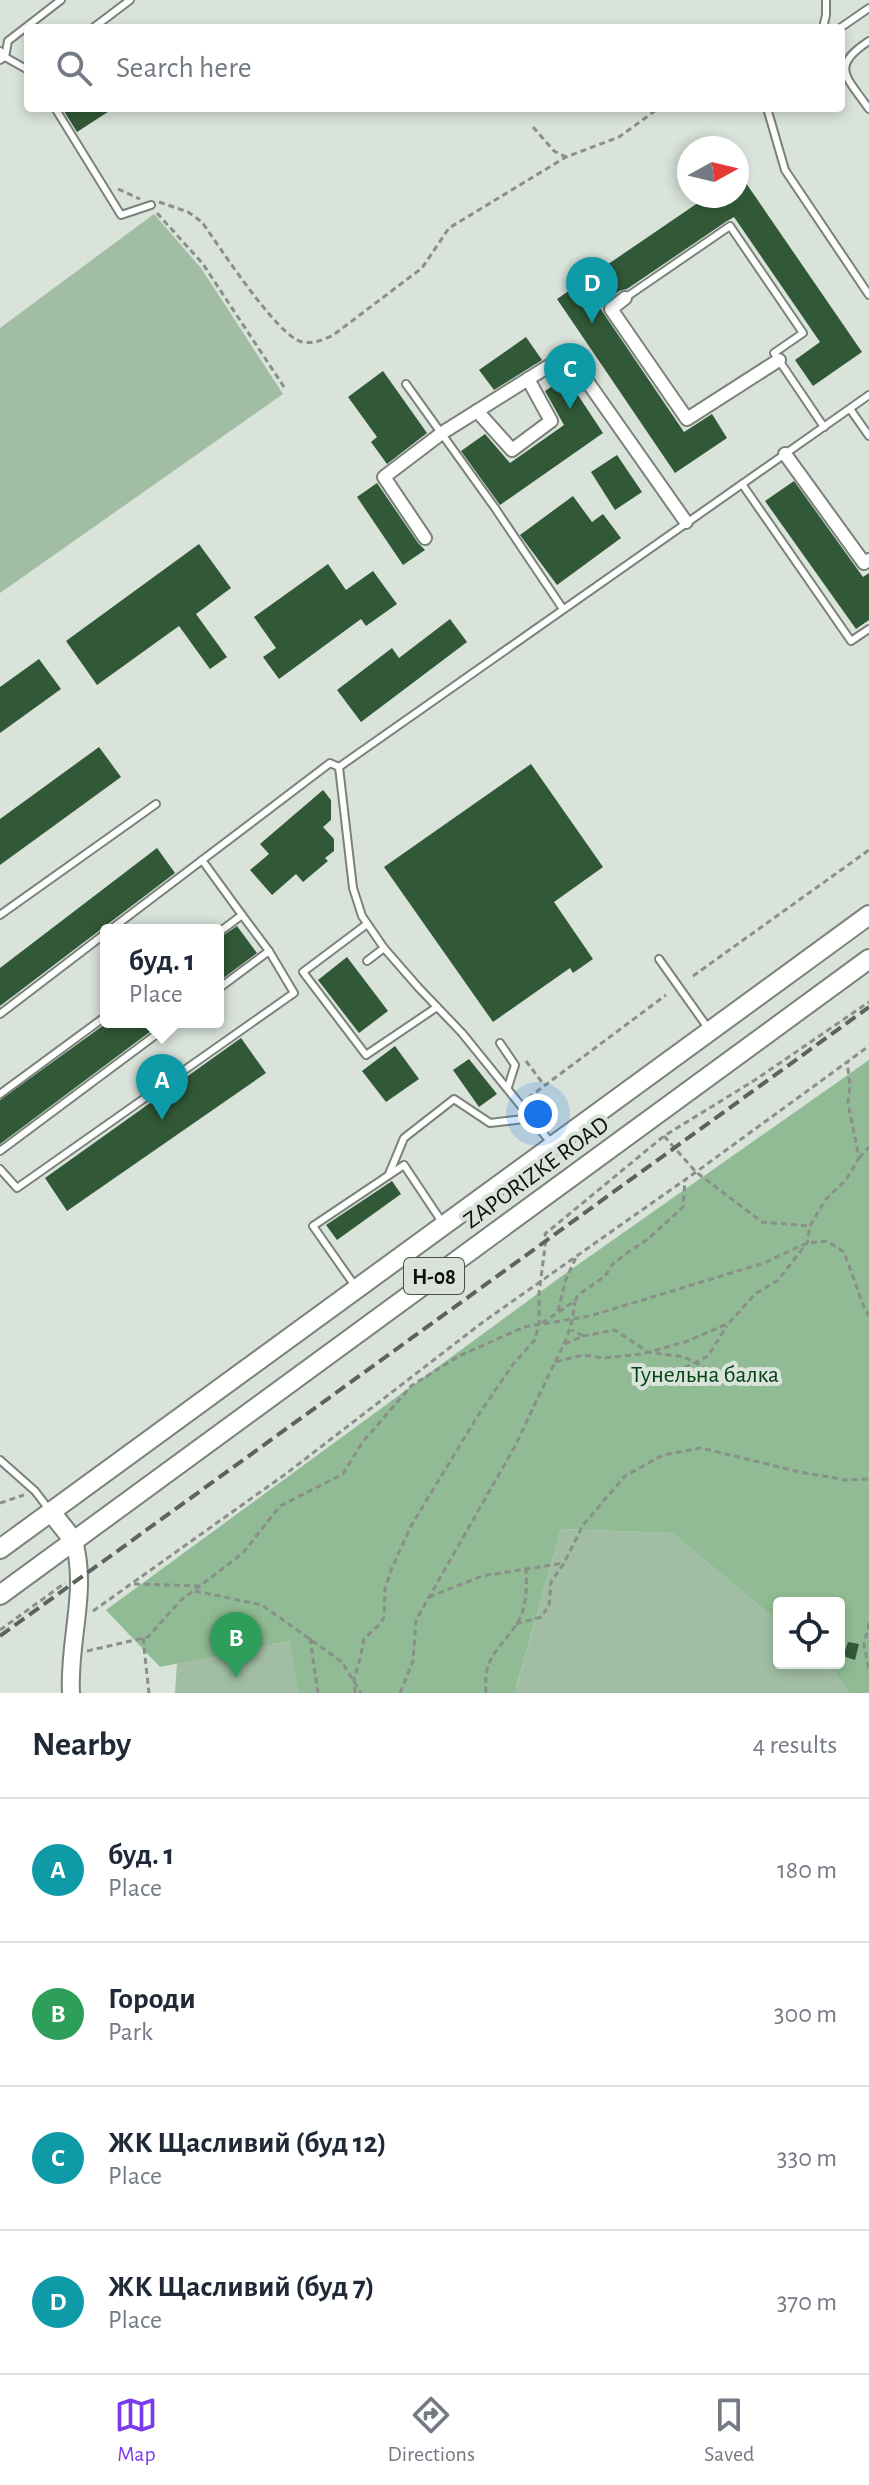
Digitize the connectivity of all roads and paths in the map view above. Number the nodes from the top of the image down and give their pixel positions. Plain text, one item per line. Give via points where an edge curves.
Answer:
1 (61, 0) edge
2 (130, 0) edge
3 (826, 0) edge
4 (869, 8) edge
5 (30, 24) edge
6 (98, 24) edge
7 (824, 24) edge
8 (845, 25) edge
9 (24, 29) edge
10 (869, 41) edge
11 (2, 56) edge
12 (845, 61) edge
13 (24, 68) edge
14 (845, 73) edge
15 (869, 109) edge
16 (57, 112) edge
17 (653, 112) edge
18 (768, 112) edge
19 (533, 127) dead end
20 (566, 157) junction
21 (113, 187) dead end
22 (139, 198) dead end
23 (152, 203) junction
24 (869, 295) edge
25 (625, 298) joint
26 (779, 360) junction
27 (528, 379) junction
28 (406, 384) dead end
29 (286, 390) dead end
30 (869, 395) edge
31 (850, 409) junction
32 (477, 411) junction
33 (824, 427) junction
34 (442, 433) junction
35 (869, 436) edge
36 (785, 454) junction
37 (742, 484) junction
38 (686, 522) junction
39 (425, 538) dead end
40 (869, 560) edge
41 (563, 609) junction
42 (869, 629) edge
43 (339, 767) junction
44 (156, 804) dead end
45 (869, 850) edge
46 (202, 860) junction
47 (0, 915) edge
48 (242, 915) junction
49 (869, 915) edge
50 (118, 924) edge
51 (367, 924) junction
52 (224, 928) edge
53 (100, 938) edge
54 (384, 948) junction
55 (269, 951) junction
56 (659, 959) dead end
57 (869, 959) edge
58 (367, 961) dead end
59 (693, 976) dead end
60 (224, 985) edge
61 (666, 995) dead end
62 (869, 1002) edge
63 (437, 1007) junction
64 (0, 1014) edge
65 (100, 1020) edge
66 (165, 1028) edge
67 (710, 1032) junction
68 (500, 1043) dead end
69 (869, 1046) edge
70 (523, 1057) dead end
71 (847, 1062) junction
72 (544, 1085) junction
73 (508, 1087) junction
74 (0, 1094) edge
75 (521, 1103) junction
76 (532, 1118) junction
77 (664, 1136) junction
78 (553, 1145) junction
79 (869, 1147) edge
80 (0, 1151) edge
81 (859, 1158) junction
82 (0, 1169) edge
83 (696, 1172) junction
84 (388, 1175) junction
85 (685, 1178) junction
86 (444, 1225) junction
87 (810, 1226) junction
88 (807, 1243) junction
89 (577, 1255) junction
90 (541, 1280) junction
91 (357, 1290) junction
92 (575, 1301) junction
93 (558, 1311) junction
94 (869, 1316) edge
95 (574, 1319) junction
96 (729, 1323) junction
97 (539, 1325) junction
98 (570, 1330) junction
99 (583, 1336) junction
100 (565, 1344) junction
101 (648, 1352) junction
102 (555, 1362) junction
103 (697, 1363) junction
104 (704, 1367) dead end
105 (656, 1376) dead end
106 (0, 1460) edge
107 (869, 1479) edge
108 (35, 1491) junction
109 (0, 1503) edge
110 (51, 1512) junction
111 (74, 1541) junction
112 (0, 1549) edge
113 (564, 1563) junction
114 (526, 1569) junction
115 (80, 1572) junction
116 (131, 1584) junction
117 (202, 1586) junction
118 (195, 1591) junction
119 (0, 1595) edge
120 (429, 1597) junction
121 (76, 1622) junction
122 (869, 1623) edge
123 (516, 1624) junction
124 (0, 1630) edge
125 (143, 1638) junction
126 (310, 1638) junction
127 (72, 1654) junction
128 (869, 1671) edge
129 (354, 1679) junction
130 (71, 1693) edge
131 (149, 1693) edge
132 (318, 1693) edge
133 (358, 1693) edge
134 (400, 1693) edge
135 (486, 1693) edge

1 - 5 lane
2 - 6 lane
3 - 7 lane
4 - 8 lane
9 - 11 lane via 8,41
10 - 12 lane
11 - 13 lane
14 - 15 lane
16 - 23 lane via 121,215
17 - 20 path via 619,137
18 - 24 lane via 785,170
19 - 20 path
20 - 23 path via 449,228 422,268 318,342 301,342 279,326 202,222 168,203
21 - 22 path
23 - 29 path via 203,264
25 - 26 street via 611,309 687,419
25 - 26 lane via 730,226 803,333 774,353
26 - 33 lane
27 - 32 street
27 - 32 street via 551,421 512,450
27 - 38 street via 568,354
28 - 34 lane
30 - 31 lane
31 - 33 lane
31 - 35 lane
32 - 34 street
33 - 36 lane
34 - 39 street via 384,477
34 - 41 lane
36 - 37 lane
36 - 40 street via 864,563
37 - 38 lane
37 - 42 lane via 851,641
38 - 41 lane
41 - 43 lane
43 - 46 lane via 330,763
43 - 51 lane via 353,888
44 - 47 lane
45 - 59 path
46 - 48 lane
46 - 50 lane
48 - 52 lane
48 - 55 lane
49 - 67 main road, ZAPORIZKE ROAD / Н-08
51 - 54 lane
51 - 63 lane via 303,972 366,1055
53 - 64 lane
54 - 58 lane
54 - 63 lane
55 - 60 lane
55 - 82 lane via 294,993 17,1188
56 - 67 lane
57 - 111 main road, ZAPORIZKE ROAD / Н-08
61 - 72 path
62 - 77 path
63 - 73 lane
65 - 74 lane
66 - 80 lane
67 - 78 main road, ZAPORIZKE ROAD / Н-08
68 - 73 lane via 515,1065
69 - 71 path
70 - 72 path
71 - 81 path via 848,1103
71 - 83 path
72 - 75 path
73 - 75 lane
75 - 76 lane
76 - 78 lane
76 - 84 lane via 490,1123 454,1099 404,1138
77 - 83 path
77 - 90 path via 545,1234
78 - 86 main road, ZAPORIZKE ROAD / Н-08
79 - 81 path
81 - 87 path
83 - 85 path
83 - 87 path via 762,1222
84 - 86 lane via 404,1165
84 - 91 lane via 313,1226
85 - 89 path
85 - 92 path via 683,1207
86 - 91 main road, ZAPORIZKE ROAD / Н-08
87 - 88 path
88 - 94 path via 827,1241 844,1252
88 - 95 path via 764,1263
88 - 96 path via 778,1280 755,1294
89 - 90 path
89 - 93 path
90 - 97 path
90 - 116 path
91 - 110 main road, ZAPORIZKE ROAD / Н-08
92 - 93 path
92 - 95 path
93 - 97 path
95 - 97 path
95 - 98 path
96 - 101 path
96 - 103 path via 708,1356
97 - 117 path via 459,1356 411,1386 343,1474 280,1506 243,1553
97 - 129 path via 534,1341 477,1417 411,1526 385,1589 384,1617 364,1639
98 - 99 path
98 - 100 path
99 - 100 path
99 - 101 path via 615,1330
100 - 102 path
101 - 102 path
101 - 103 path
102 - 120 path via 514,1448
103 - 104 path
103 - 105 path
106 - 108 lane
107 - 113 path via 800,1472 701,1448 663,1455 625,1476 583,1525
108 - 109 path
108 - 110 lane
110 - 111 main road
110 - 112 main road, ZAPORIZKE ROAD / Н-08
111 - 115 street
111 - 119 main road, ZAPORIZKE ROAD / Н-08
113 - 114 path
113 - 123 path via 551,1582 549,1606 541,1617
114 - 120 path via 482,1576
114 - 123 path via 524,1607
115 - 121 street
115 - 124 path
116 - 117 path
116 - 121 path
117 - 118 path
118 - 125 path
118 - 126 path via 262,1605
120 - 134 path via 416,1620 413,1661
121 - 127 street
122 - 128 path via 864,1645
123 - 135 path via 493,1654
125 - 127 path
125 - 131 path
126 - 129 path via 342,1662
126 - 132 path
127 - 130 street
129 - 133 path

